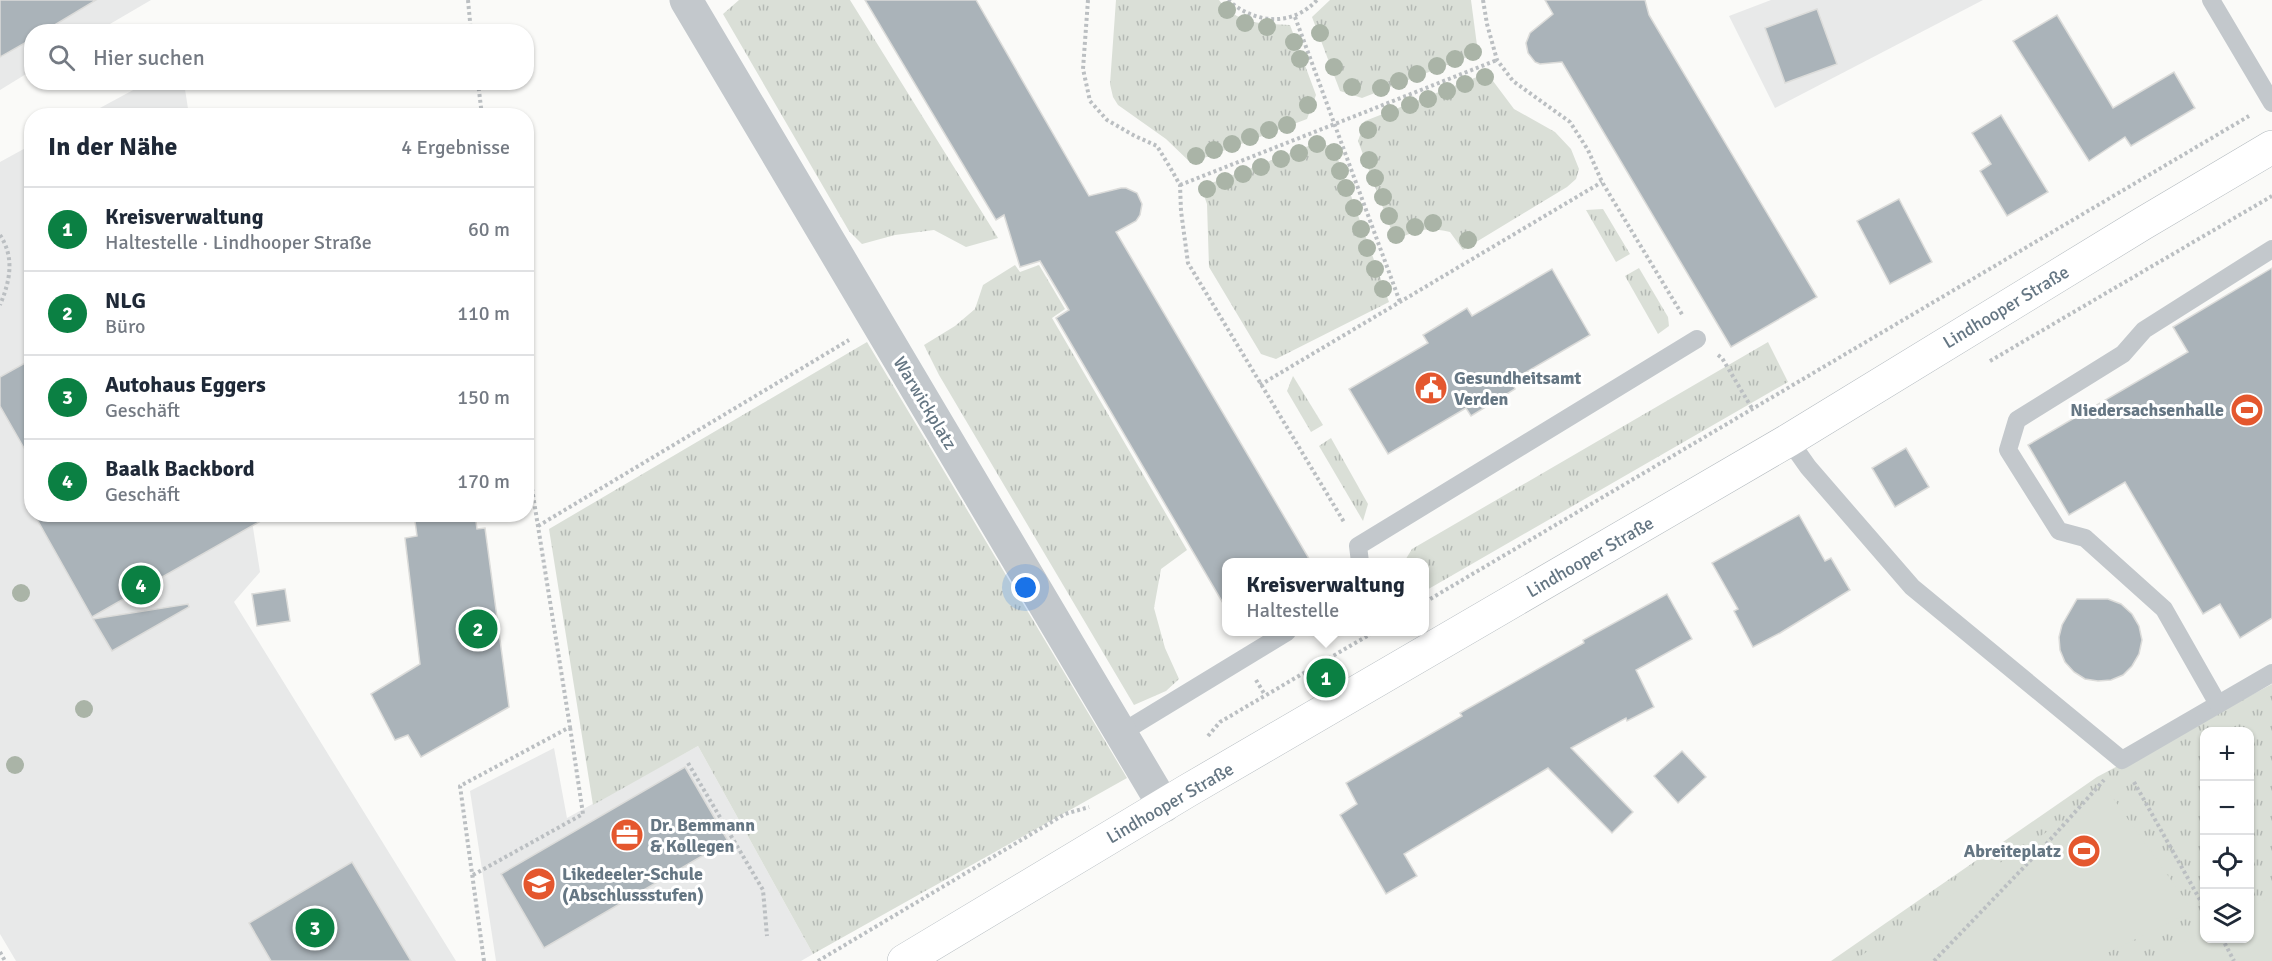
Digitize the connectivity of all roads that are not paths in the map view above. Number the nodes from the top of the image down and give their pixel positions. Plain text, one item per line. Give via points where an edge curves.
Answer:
1 (687, 0) edge
2 (2211, 0) edge
3 (2265, 107) edge
4 (2272, 147) edge
5 (2272, 249) edge
6 (1697, 339) road end
7 (1789, 440) junction
8 (1359, 554) edge
9 (1280, 636) edge
10 (2272, 673) edge
11 (2218, 704) junction
12 (1121, 733) junction
13 (1164, 806) junction
14 (904, 961) edge

1 - 12 street, Warwickplatz
2 - 3 lane
4 - 7 main road, Lindhooper Straße
5 - 11 lane via 2144,330 2123,354 2017,420 2008,450 2059,531 2085,538 2164,609
6 - 8 lane
7 - 11 lane via 1912,588 2122,760
7 - 13 main road, Lindhooper Straße
9 - 12 lane
10 - 11 lane
12 - 13 street, Warwickplatz
13 - 14 main road, Lindhooper Straße

